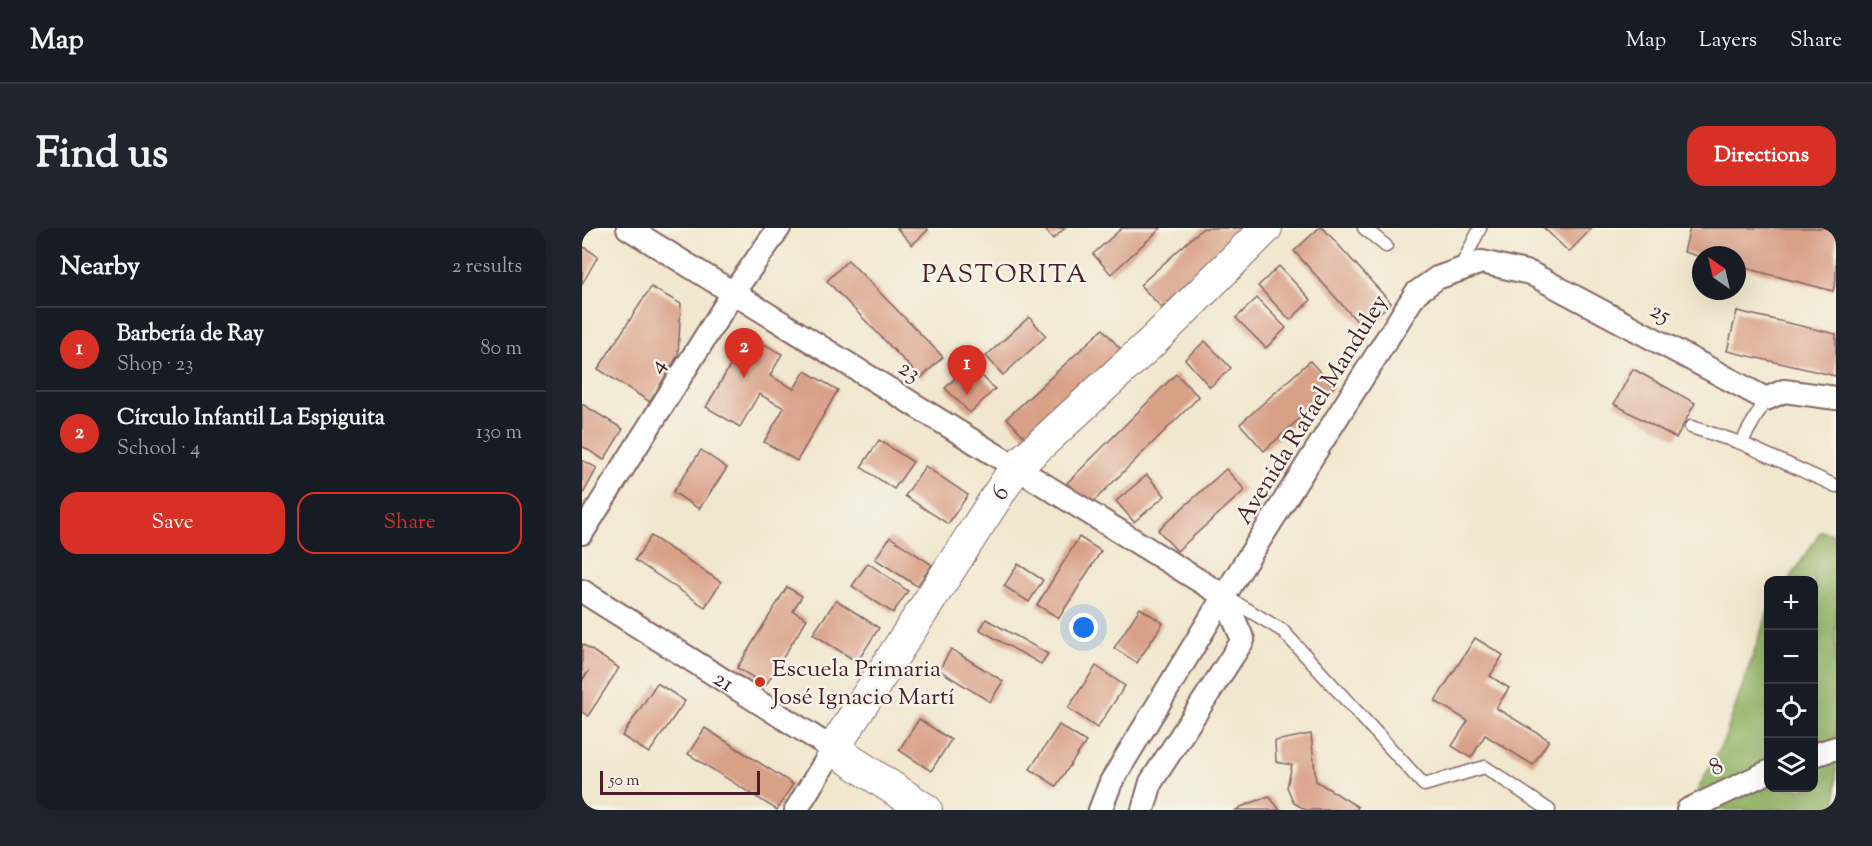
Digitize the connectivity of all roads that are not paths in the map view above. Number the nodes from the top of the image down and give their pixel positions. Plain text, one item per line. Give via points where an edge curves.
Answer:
1 (628, 228) edge
2 (779, 228) edge
3 (1266, 228) edge
4 (1364, 228) edge
5 (1480, 228) edge
6 (1386, 246) dead end
7 (1460, 268) junction
8 (734, 293) junction
9 (1836, 398) edge
10 (1766, 399) junction
11 (1691, 427) dead end
12 (1742, 443) junction
13 (1016, 467) junction
14 (1836, 486) edge
15 (582, 533) edge
16 (582, 591) edge
17 (1224, 596) junction
18 (1836, 748) edge
19 (833, 749) junction
20 (1818, 754) edge
21 (1764, 774) edge
22 (796, 810) edge
23 (926, 810) edge
24 (1100, 810) edge
25 (1143, 810) edge
26 (1549, 810) edge
27 (1688, 810) edge

1 - 8 street, 23
2 - 8 street, 4
3 - 13 street, 6 via 1154,340
4 - 6 lane
5 - 7 lane
7 - 10 street, 25 via 1482,261 1530,273
7 - 17 street, Avenida Rafael Manduley via 1416,293
8 - 13 street, 23
8 - 15 street, 4
9 - 10 street via 1784,391
10 - 12 lane
11 - 12 lane
12 - 14 lane
13 - 17 street, 23
13 - 19 street, 6
16 - 19 street, 21
17 - 24 street, Avenida Rafael Manduley via 1111,782
17 - 25 street via 1243,640 1151,782
17 - 26 lane via 1283,631 1424,784 1485,767
18 - 20 street
19 - 22 street, 6
19 - 23 street, 21
21 - 27 street, 8

